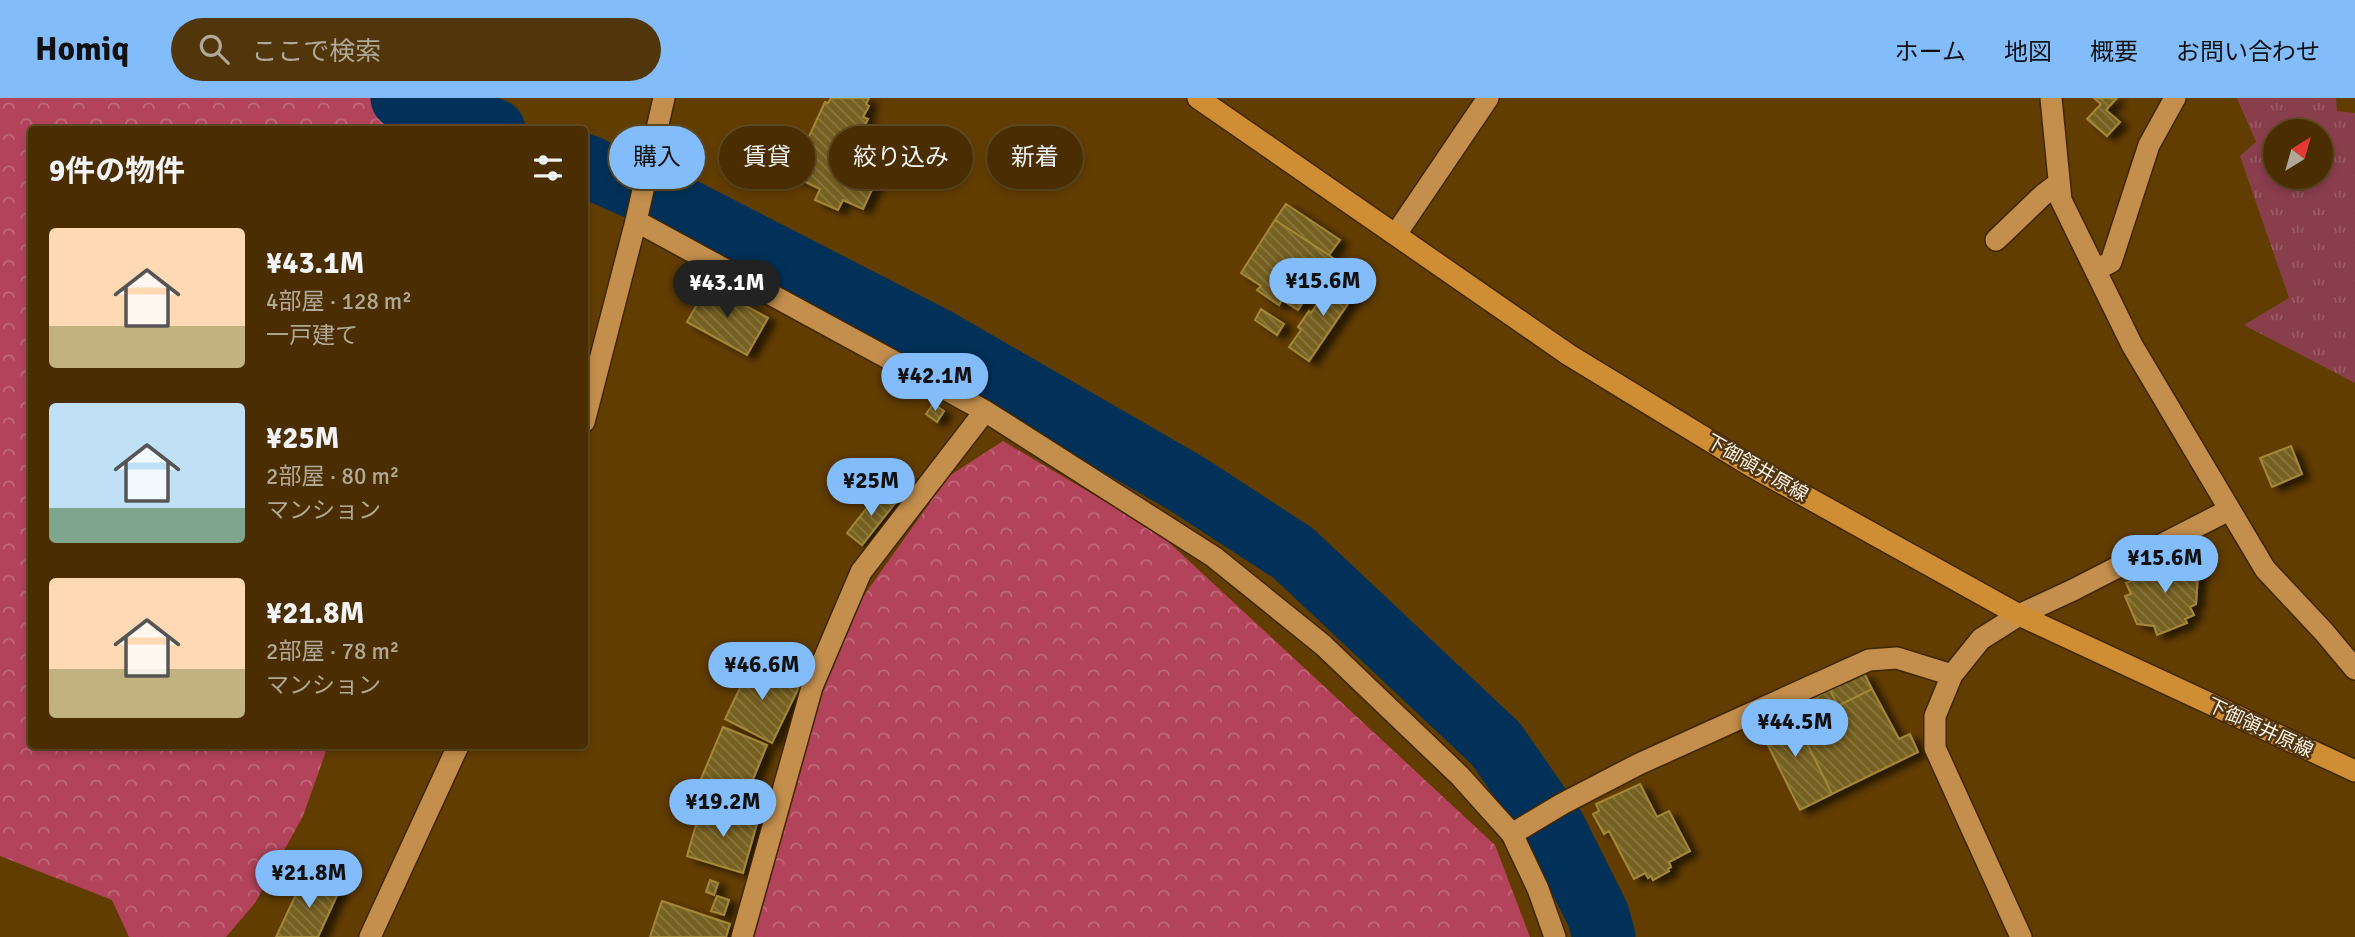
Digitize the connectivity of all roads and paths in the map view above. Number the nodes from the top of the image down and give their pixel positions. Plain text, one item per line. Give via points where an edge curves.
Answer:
1 (664, 98) edge
2 (1198, 98) edge
3 (1488, 98) edge
4 (2051, 98) edge
5 (2175, 98) edge
6 (2059, 183) junction
7 (636, 221) junction
8 (1396, 234) junction
9 (1996, 240) dead end
10 (2096, 270) junction
11 (588, 407) edge
12 (985, 411) junction
13 (2229, 510) junction
14 (2019, 615) junction
15 (2355, 669) edge
16 (1952, 675) junction
17 (456, 749) edge
18 (2355, 771) edge
19 (1517, 830) junction
20 (370, 937) edge
21 (742, 937) edge
22 (1555, 937) edge
23 (2021, 937) edge

1 - 7 street
2 - 8 main road, 下御領井原線
3 - 8 street
4 - 6 street
5 - 10 street via 2149,145 2111,262
6 - 9 street
6 - 10 street via 2061,200
7 - 11 street
7 - 12 street
8 - 14 main road, 下御領井原線 via 1569,355 1751,466
10 - 13 street via 2132,345
12 - 19 street via 1214,556 1323,645
12 - 21 street via 861,572 812,687
13 - 14 street
13 - 15 street via 2265,569
14 - 16 street via 1981,639
14 - 18 main road, 下御領井原線
16 - 19 street via 1897,658 1869,660 1639,765
16 - 23 street via 1935,716 1935,748
17 - 20 street
19 - 22 street

